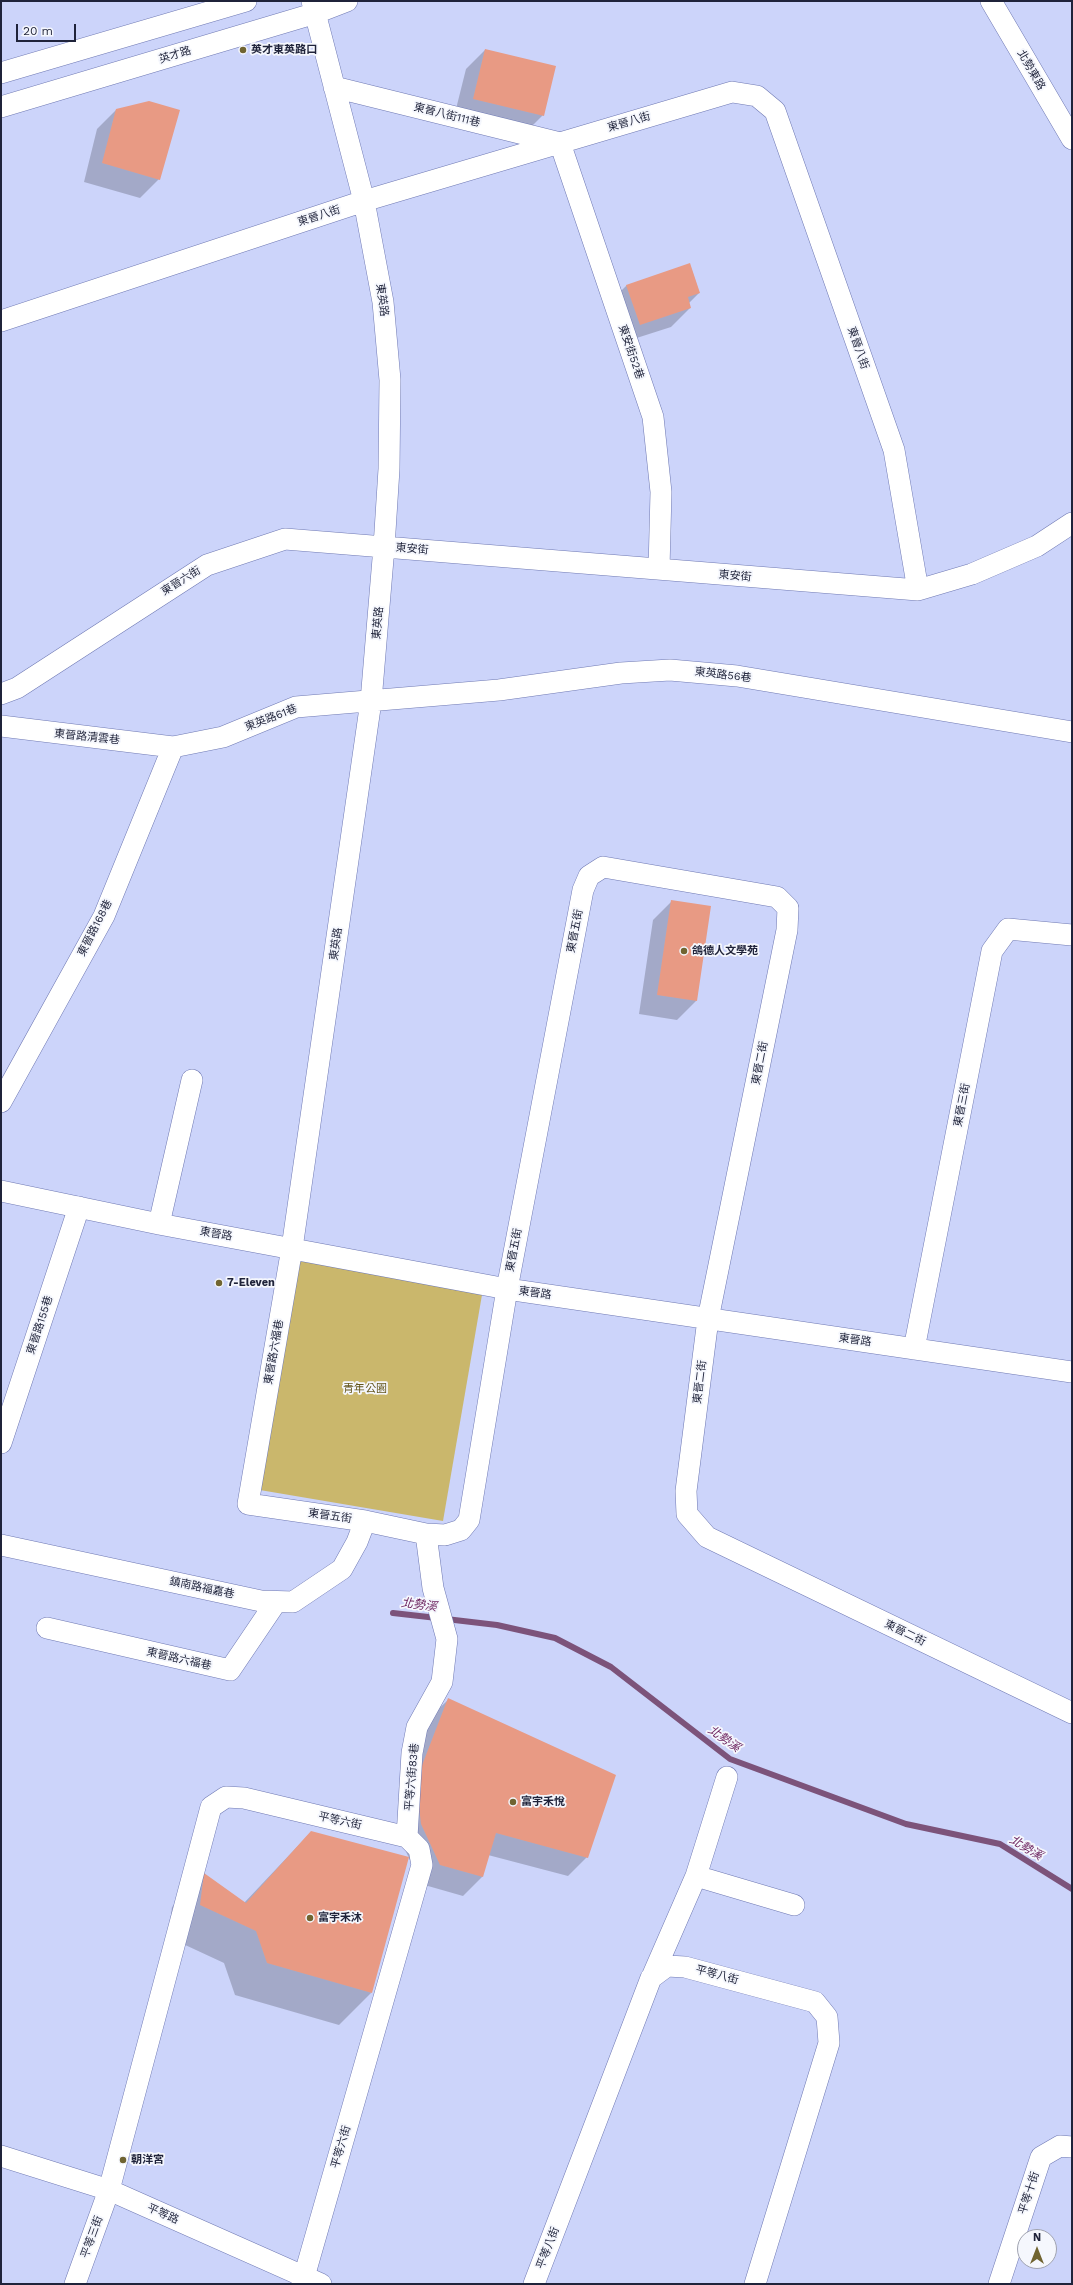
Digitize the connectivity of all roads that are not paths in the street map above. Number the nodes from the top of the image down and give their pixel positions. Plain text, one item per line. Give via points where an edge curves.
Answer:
1 (246, 1) edge
2 (347, 1) edge
3 (991, 1) edge
4 (314, 7) edge
5 (1, 73) edge
6 (334, 87) junction
7 (1, 107) edge
8 (1072, 140) edge
9 (560, 142) junction
10 (364, 201) junction
11 (1, 321) edge
12 (1072, 524) edge
13 (384, 547) junction
14 (659, 570) junction
15 (918, 590) junction
16 (1, 694) edge
17 (371, 701) junction
18 (1, 726) edge
19 (1072, 732) edge
20 (173, 747) junction
21 (707, 884) joint
22 (1072, 935) edge
23 (192, 1080) dead end
24 (1, 1102) edge
25 (1, 1190) edge
26 (79, 1207) junction
27 (159, 1224) junction
28 (292, 1248) junction
29 (507, 1289) junction
30 (708, 1319) junction
31 (914, 1349) junction
32 (1072, 1372) edge
33 (1, 1443) edge
34 (248, 1504) joint
35 (365, 1521) junction
36 (426, 1534) junction
37 (1, 1545) edge
38 (276, 1602) junction
39 (47, 1628) dead end
40 (1072, 1713) edge
41 (727, 1777) dead end
42 (408, 1837) junction
43 (696, 1876) junction
44 (794, 1905) dead end
45 (651, 1978) junction
46 (1072, 2147) edge
47 (1, 2156) edge
48 (109, 2190) junction
49 (309, 2282) edge
50 (75, 2284) edge
51 (534, 2284) edge
52 (754, 2284) edge
53 (999, 2284) edge

1 - 5 street
2 - 4 street, 英才路
3 - 8 street, 北勢東路
4 - 6 street, 東英路
4 - 7 street, 英才路
6 - 9 street, 東晉八街111巷
6 - 10 street, 東英路
9 - 10 street, 東晉八街
9 - 14 street, 東安街52巷 via 653,417 661,492
9 - 15 street, 東晉八街 via 732,92 757,96 775,111 894,450
10 - 11 street, 東晉八街
10 - 13 street, 東英路 via 383,302 390,380 389,469
12 - 15 street, 東安街 via 1036,546 972,574
13 - 14 street, 東安街
13 - 16 street, 東晉六街 via 285,538 207,565 17,688
13 - 17 street, 東英路
14 - 15 street, 東安街
17 - 19 street, 東英路56巷 via 499,690 620,673 670,670 736,676
17 - 20 street, 東英路61巷 via 296,707 223,737
17 - 28 street, 東英路
18 - 20 street, 東晉路清雲巷
20 - 24 street, 東晉路168巷 via 104,916
21 - 29 street, 東晉五街 via 603,867 589,876 583,890
21 - 30 street, 東晉二街 via 777,897 788,908 787,930
22 - 31 street, 東晉三街 via 1008,929 992,951
23 - 27 street
25 - 26 street, 東晉路
26 - 27 street, 東晉路
26 - 33 street, 東晉路155巷
27 - 28 street, 東晉路
28 - 29 street, 東晉路
28 - 34 street, 東晉路六福巷
29 - 30 street, 東晉路
29 - 36 street, 東晉五街 via 468,1520 461,1530 445,1535
30 - 31 street, 東晉路
30 - 40 street, 東晉二街 via 686,1491 687,1514 707,1537
31 - 32 street, 東晉路
34 - 35 street, 東晉五街
35 - 36 street, 東晉五街
35 - 38 street, 鎮南路福嘉巷 via 342,1569 293,1602
36 - 42 street, 平等六街83巷 via 432,1588 447,1639 442,1682 417,1727 412,1753
37 - 38 street, 鎮南路福嘉巷 via 261,1601
38 - 39 street, 東晉路六福巷 via 230,1670
41 - 43 street
42 - 48 street, 平等六街 via 244,1798 226,1797 211,1807
42 - 49 street, 平等六街 via 419,1849 422,1865
43 - 44 street
43 - 45 street
45 - 51 street, 平等八街
45 - 52 street, 平等八街 via 667,1966 685,1967 815,2002 828,2017 829,2043
46 - 53 street, 平等十街 via 1060,2146 1041,2157
47 - 48 street, 平等路
48 - 49 street, 平等路
48 - 50 street, 平等三街

